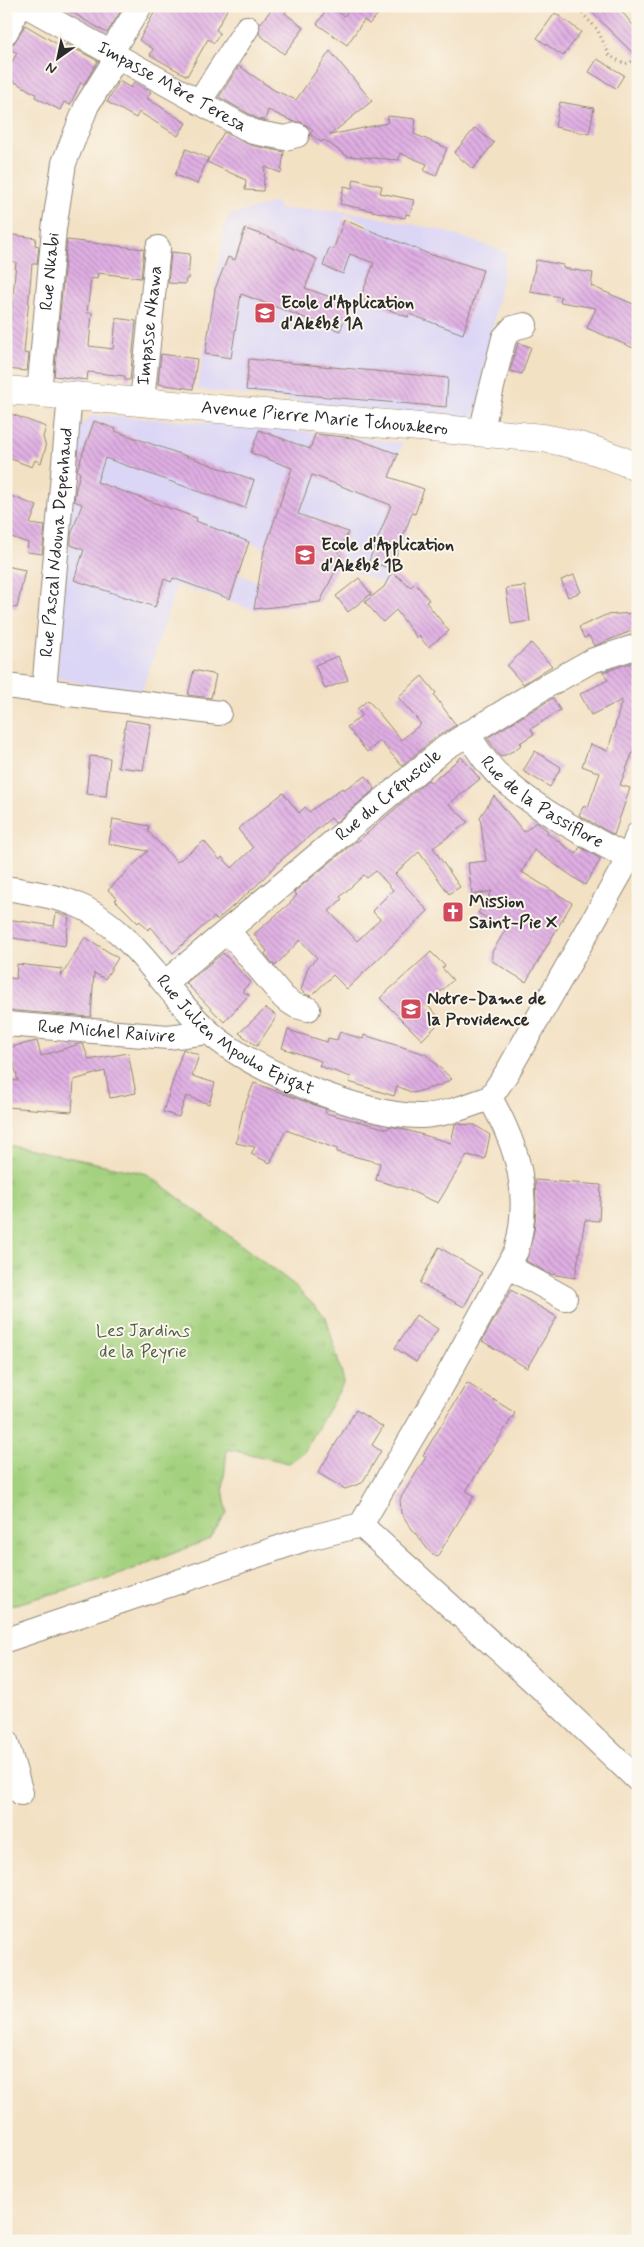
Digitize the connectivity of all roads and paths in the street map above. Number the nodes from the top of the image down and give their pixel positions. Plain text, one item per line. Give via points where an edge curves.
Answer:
1 (20, 6) edge
2 (27, 6) edge
3 (140, 6) edge
4 (575, 6) edge
5 (247, 28) dead end
6 (6, 32) edge
7 (114, 55) junction
8 (638, 59) edge
9 (198, 102) junction
10 (297, 135) dead end
11 (158, 248) dead end
12 (526, 325) dead end
13 (6, 390) edge
14 (39, 393) junction
15 (70, 395) junction
16 (142, 401) junction
17 (481, 432) junction
18 (638, 468) edge
19 (638, 646) edge
20 (6, 686) edge
21 (52, 691) junction
22 (219, 713) dead end
23 (467, 733) junction
24 (638, 834) edge
25 (629, 858) junction
26 (6, 888) edge
27 (228, 931) junction
28 (165, 983) junction
29 (308, 1009) dead end
30 (6, 1024) edge
31 (208, 1032) junction
32 (490, 1098) junction
33 (509, 1267) junction
34 (565, 1298) dead end
35 (361, 1525) junction
36 (6, 1640) edge
37 (6, 1741) edge
38 (638, 1780) edge
39 (21, 1793) dead end

1 - 6 street
2 - 7 street, Impasse Mère Teresa
3 - 7 street, Rue Nkabi
4 - 8 path via 597,29 610,56 625,64
5 - 9 street
7 - 9 street, Impasse Mère Teresa
7 - 14 street, Rue Nkabi via 87,106 64,163
9 - 10 street, Impasse Mère Teresa via 253,132 285,138
11 - 16 street, Impasse Nkawa
12 - 17 street via 513,328 504,338
13 - 14 main road, Avenue Pierre Marie Tchouakero
14 - 15 main road, Avenue Pierre Marie Tchouakero
15 - 16 main road, Avenue Pierre Marie Tchouakero
15 - 21 street, Rue Pascal Ndouna Depenhaud
16 - 17 main road, Avenue Pierre Marie Tchouakero
17 - 18 main road, Avenue Pierre Marie Tchouakero via 574,443
19 - 23 street, Rue du Crépuscule via 591,662
20 - 21 street
21 - 22 street
23 - 25 street, Rue de la Passiflore via 483,758 504,781 546,810
23 - 27 street, Rue du Crépuscule via 399,785
24 - 25 street
25 - 32 street
26 - 28 street, Rue Julien Mpouho Epigat via 74,904 98,918 142,955
27 - 28 street, Rue du Crépuscule
27 - 29 street via 284,998
28 - 31 street, Rue Julien Mpouho Epigat
30 - 31 street, Rue Michel Raivire via 168,1037
31 - 32 street, Rue Julien Mpouho Epigat via 251,1063 273,1074 376,1110 419,1116 444,1114
32 - 33 street via 506,1126 517,1156 522,1187 521,1233
33 - 34 street
33 - 35 street
35 - 36 street via 305,1539
35 - 38 street
37 - 39 street

